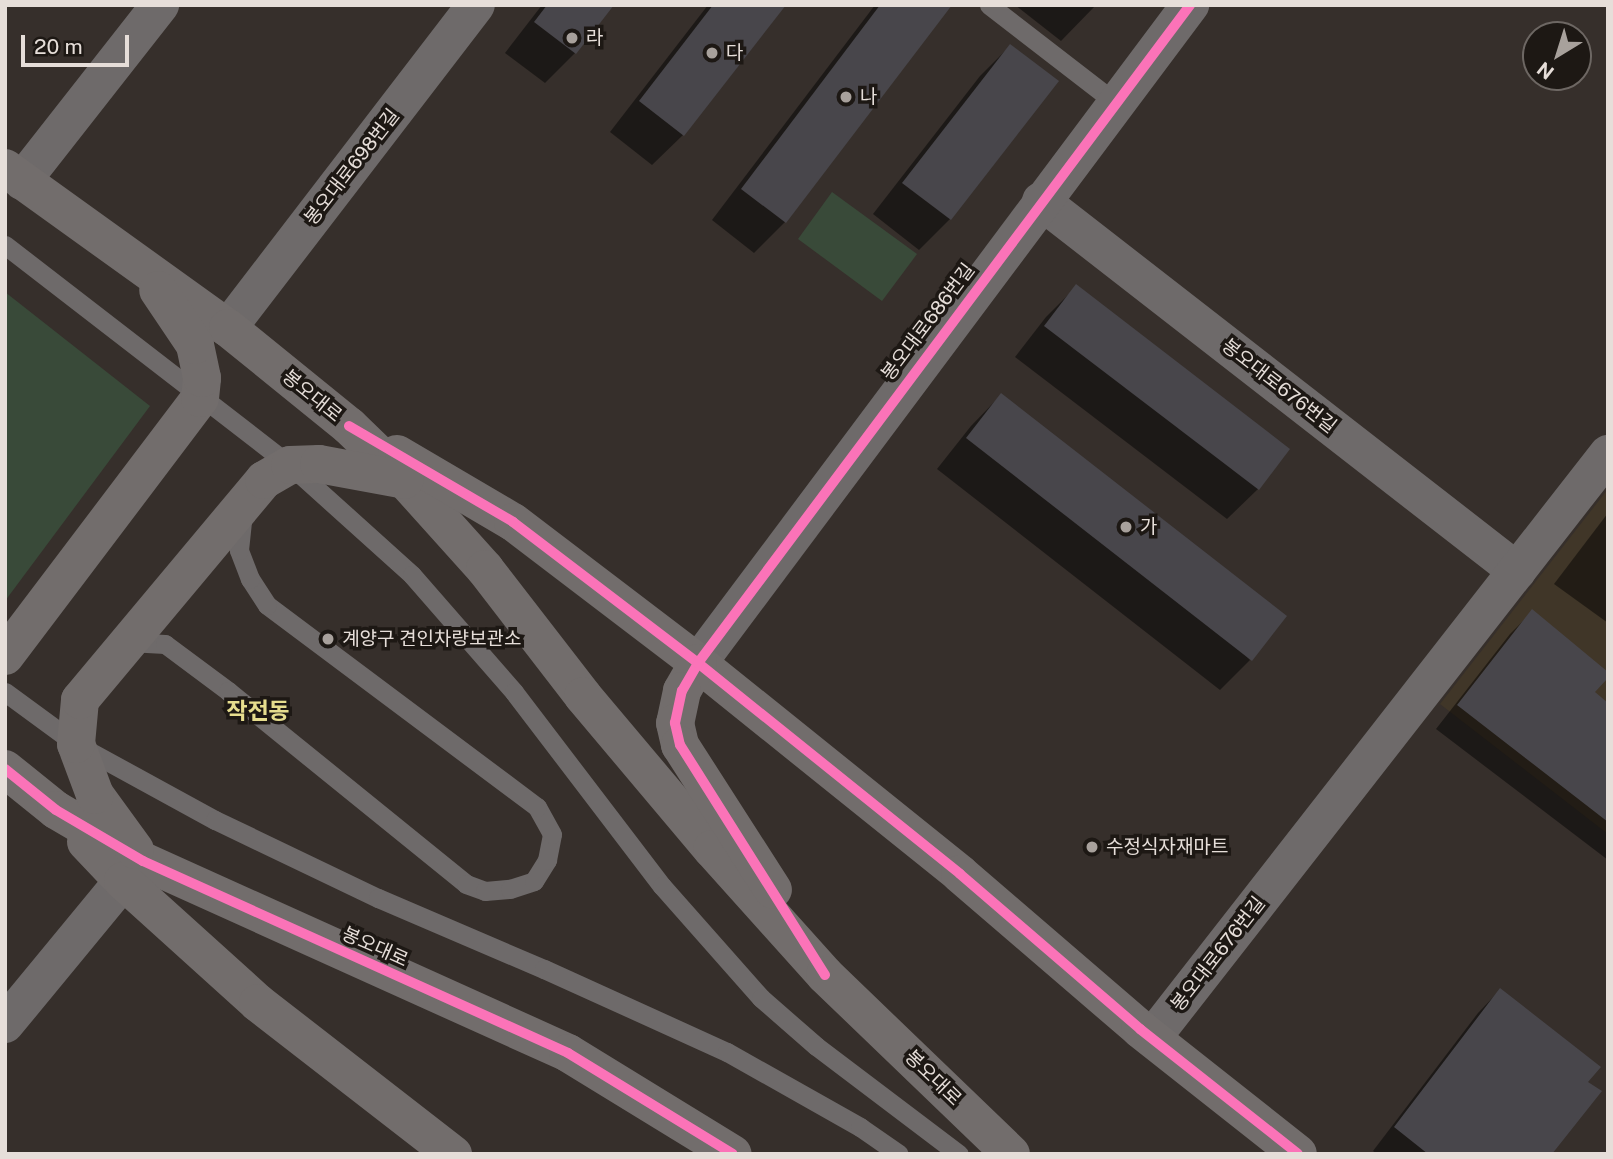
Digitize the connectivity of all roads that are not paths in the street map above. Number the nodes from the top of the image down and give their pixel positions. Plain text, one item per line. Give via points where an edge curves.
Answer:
1 (160, 5) edge
2 (476, 5) edge
3 (989, 5) edge
4 (1190, 5) edge
5 (1116, 103) junction
6 (14, 175) edge
7 (1041, 201) junction
8 (5, 245) edge
9 (145, 271) junction
10 (228, 328) junction
11 (200, 398) junction
12 (349, 426) junction
13 (1608, 454) edge
14 (290, 465) junction
15 (405, 480) junction
16 (245, 499) junction
17 (1517, 571) junction
18 (128, 642) junction
19 (5, 656) edge
20 (698, 663) junction
21 (5, 692) edge
22 (76, 744) junction
23 (5, 769) edge
24 (133, 871) junction
25 (825, 975) junction
26 (5, 1024) edge
27 (1152, 1038) junction
28 (453, 1154) edge
29 (733, 1154) edge
30 (898, 1154) edge
31 (959, 1154) edge
32 (1011, 1154) edge
33 (1298, 1154) edge

1 - 6 street, 봉오대로
2 - 10 street, 봉오대로698번길
3 - 5 lane
4 - 5 street, 봉오대로686번길
5 - 7 street, 봉오대로686번길
6 - 9 main road, 봉오대로
7 - 17 street, 봉오대로676번길
7 - 20 street, 봉오대로686번길
8 - 11 lane
9 - 10 main road, 봉오대로
9 - 11 main road via 195,345 202,378
10 - 12 main road, 봉오대로
11 - 14 lane
11 - 19 main road
12 - 15 main road, 봉오대로
12 - 20 main road via 513,522
13 - 17 street, 봉오대로676번길
14 - 15 main road via 319,464
14 - 16 main road via 264,480
14 - 31 lane via 412,575 514,692 662,886 761,998
15 - 25 main road, 봉오대로 via 485,569 583,696 712,849
16 - 18 main road
16 - 18 lane via 239,550 267,605 537,807 552,834 547,860 534,881 485,891 466,884 165,644
17 - 27 street, 봉오대로676번길
18 - 22 main road via 80,700
20 - 25 main road via 682,691 675,723 680,745
20 - 27 main road via 960,874
21 - 22 lane
22 - 24 main road via 95,795
22 - 30 lane via 215,820 365,892 727,1052 860,1127
23 - 24 main road, 봉오대로
24 - 26 street
24 - 28 main road via 258,1003
24 - 29 main road, 봉오대로 via 568,1053
25 - 32 main road, 봉오대로
27 - 33 main road

